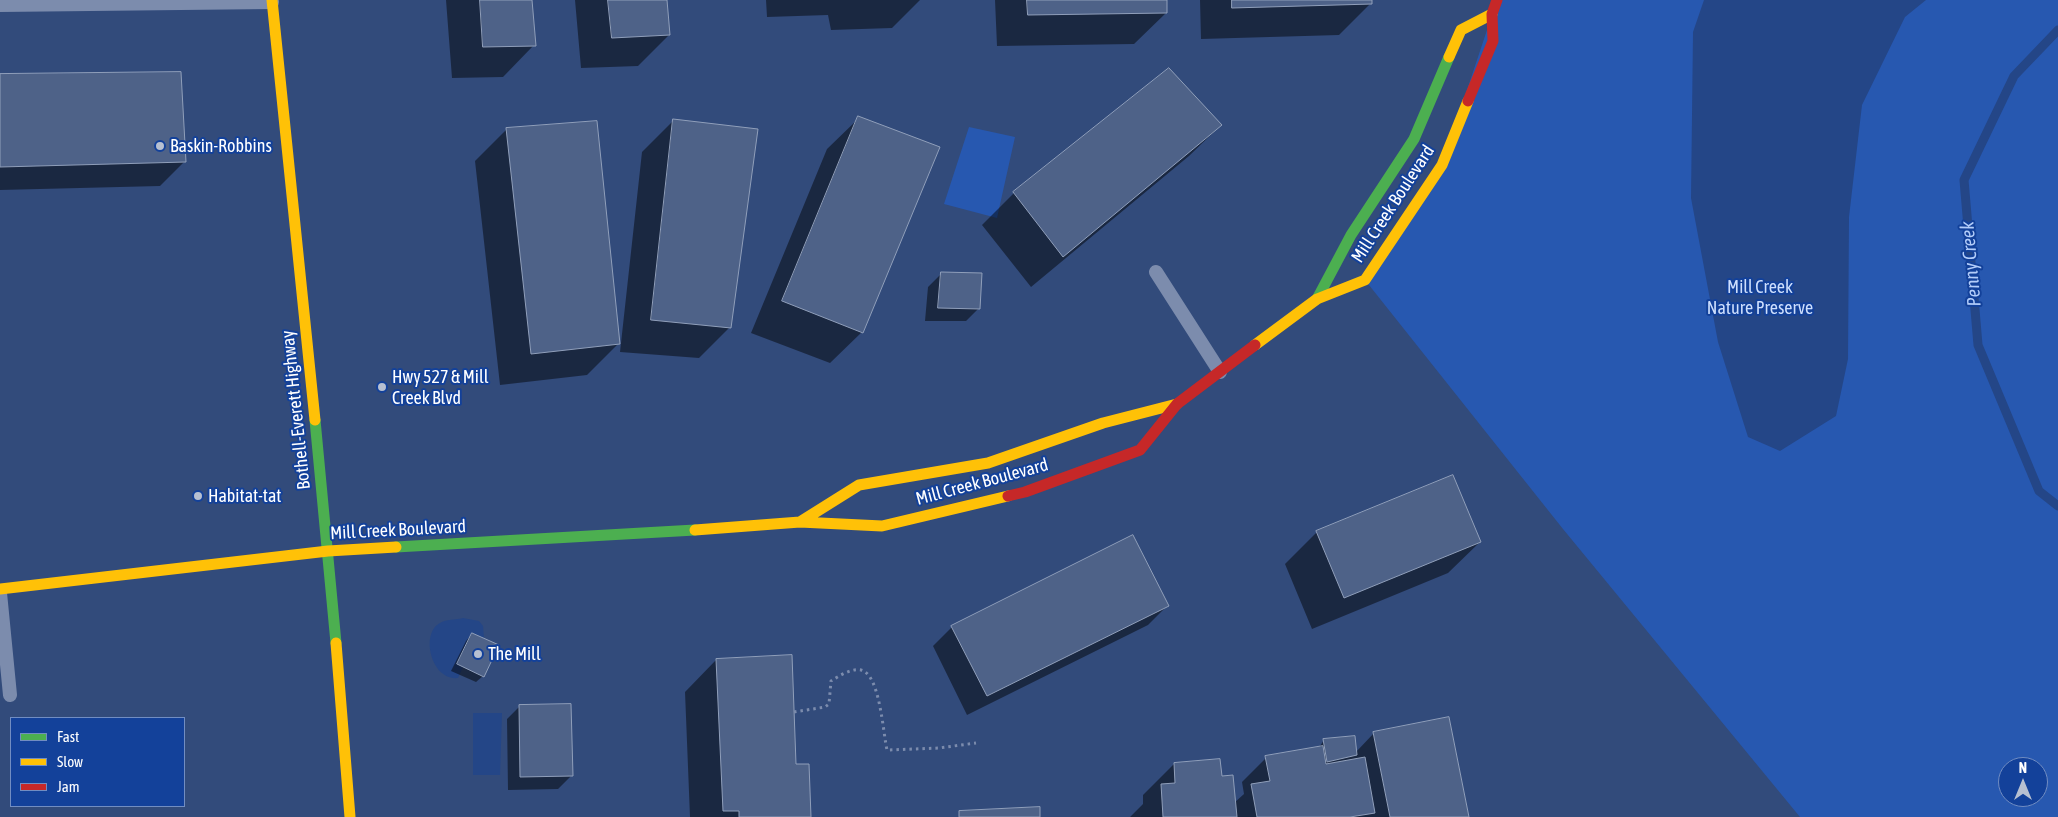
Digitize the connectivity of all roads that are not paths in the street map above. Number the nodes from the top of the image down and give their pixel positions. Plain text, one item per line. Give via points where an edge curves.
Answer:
1 (1497, 0) edge
2 (272, 1) edge
3 (0, 5) edge
4 (1492, 14) junction
5 (1156, 272) dead end
6 (1317, 299) junction
7 (1220, 372) junction
8 (1177, 404) junction
9 (800, 522) junction
10 (328, 551) junction
11 (0, 591) edge
12 (10, 695) dead end
13 (350, 817) edge

1 - 4 street, Mill Creek Boulevard
2 - 3 lane
2 - 10 street, Bothell-Everett Highway
4 - 6 street, Mill Creek Boulevard via 1461,30 1414,139 1350,235
4 - 6 street, Mill Creek Boulevard via 1493,41 1442,165 1365,280
5 - 7 lane
6 - 7 street, Mill Creek Boulevard
7 - 8 street, Mill Creek Boulevard
8 - 9 street, Mill Creek Boulevard via 1103,423 988,463 859,485
8 - 9 street, Mill Creek Boulevard via 1140,450 1024,492 882,526
9 - 10 street, Mill Creek Boulevard
10 - 11 street, Mill Creek Boulevard
10 - 13 street, Bothell-Everett Highway
11 - 12 lane

